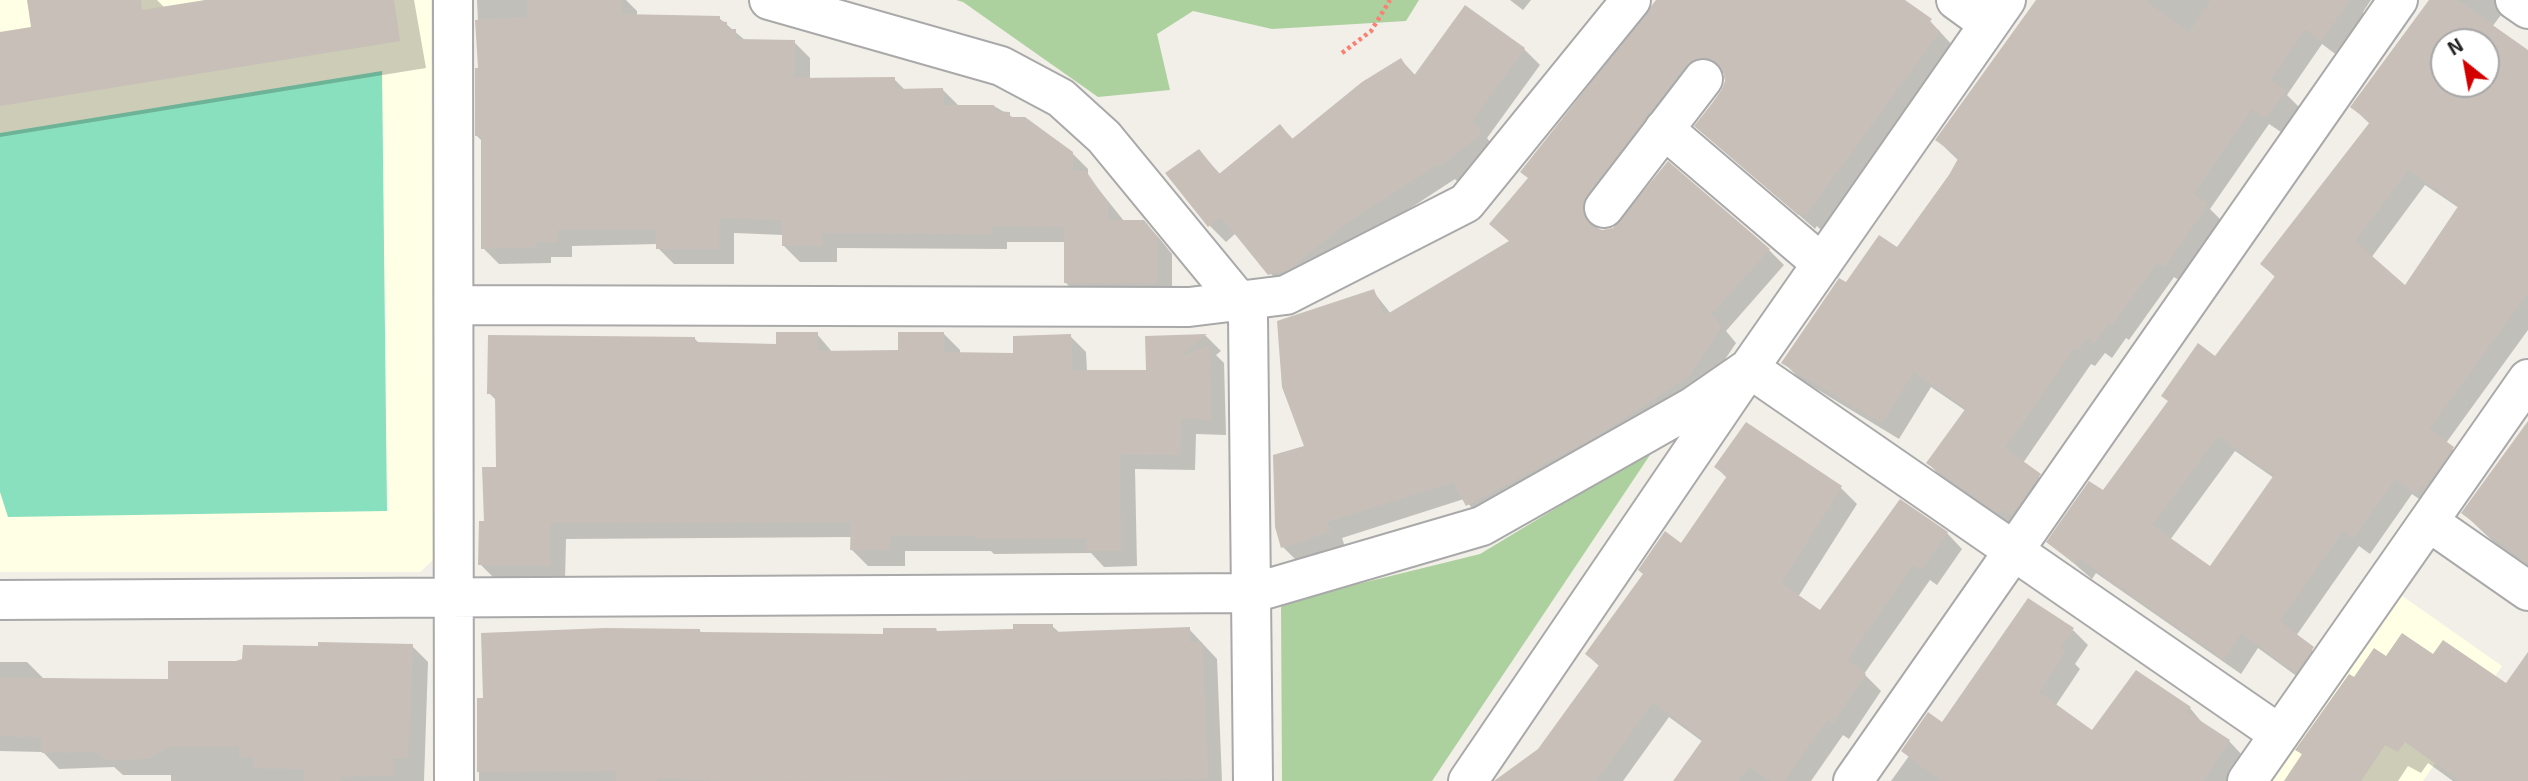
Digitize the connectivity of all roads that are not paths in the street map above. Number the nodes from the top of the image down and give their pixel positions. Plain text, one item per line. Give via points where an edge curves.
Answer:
1 (453, 0) edge
2 (769, 0) edge
3 (1631, 0) edge
4 (1956, 0) edge
5 (2398, 0) edge
6 (2515, 0) edge
7 (2528, 9) edge
8 (1998, 12) edge
9 (1703, 79) dead end
10 (1664, 129) junction
11 (1604, 208) dead end
12 (1822, 264) junction
13 (1239, 301) junction
14 (454, 305) junction
15 (1749, 368) junction
16 (2528, 379) edge
17 (2429, 522) junction
18 (2014, 548) junction
19 (2528, 591) edge
20 (1253, 593) junction
21 (454, 598) junction
22 (0, 600) edge
23 (2279, 734) junction
24 (454, 781) edge
25 (1253, 781) edge
26 (1468, 781) edge
27 (1853, 781) edge
28 (2247, 781) edge

1 - 14 street
2 - 13 street via 1001,66 1061,98 1104,137
3 - 13 street via 1466,203 1286,295
4 - 8 street
5 - 18 street
6 - 7 street
8 - 12 street
9 - 10 street
10 - 11 street
10 - 12 street
12 - 15 street
13 - 14 street via 1189,307
13 - 20 street via 1248,317
14 - 21 street
15 - 18 street
15 - 20 street via 1694,406 1482,526
15 - 26 street
16 - 17 street
17 - 19 street
17 - 23 street
18 - 23 street
18 - 27 street
20 - 21 street
20 - 25 street
21 - 22 street
21 - 24 street
23 - 28 street

